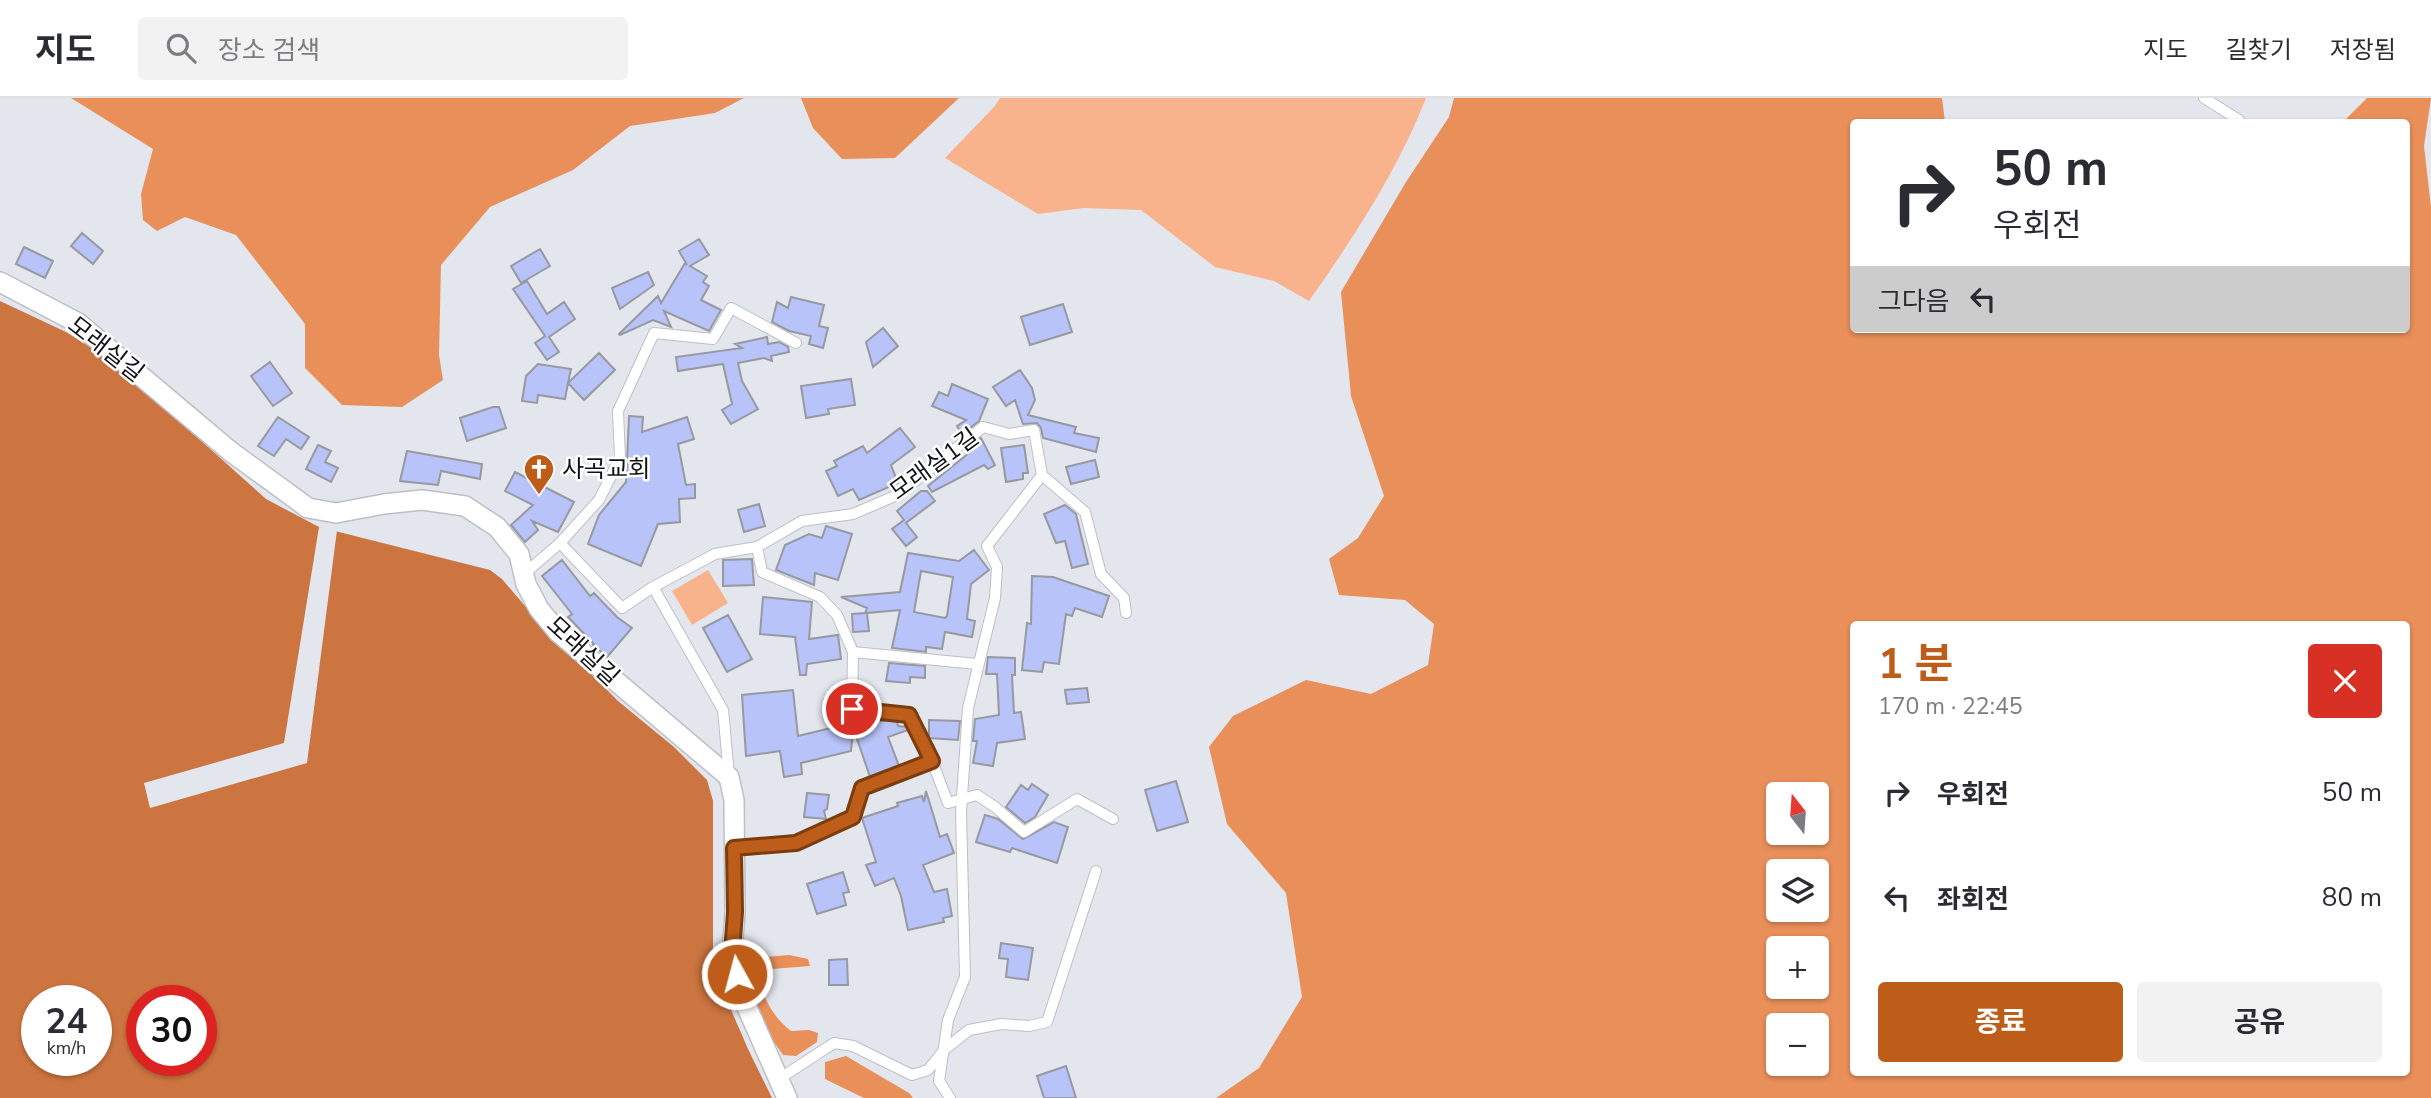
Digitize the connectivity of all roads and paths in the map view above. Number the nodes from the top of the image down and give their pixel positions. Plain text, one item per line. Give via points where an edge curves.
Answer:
1 (2204, 98) edge
2 (2237, 119) edge
3 (0, 282) edge
4 (796, 343) dead end
5 (1042, 475) junction
6 (560, 543) junction
7 (757, 547) junction
8 (524, 575) junction
9 (653, 587) junction
10 (1126, 613) dead end
11 (853, 652) junction
12 (977, 664) junction
13 (932, 761) junction
14 (729, 777) junction
15 (962, 800) junction
16 (1113, 820) dead end
17 (734, 848) junction
18 (1096, 871) dead end
19 (944, 1050) junction
20 (779, 1079) junction
21 (788, 1098) edge
22 (950, 1098) edge

1 - 2 lane
3 - 8 street, 모래실길 via 78,323 230,451 308,508 336,513 422,500 465,506 497,527 519,554
4 - 6 lane via 731,308 713,338 654,334 618,411 620,458 599,500
5 - 7 lane, 모래실1길 via 1034,430 1009,434 983,427 897,495 853,514 802,521
5 - 10 lane via 1085,512 1101,574 1124,598
5 - 12 lane via 987,546 997,567 995,598
6 - 8 lane
6 - 9 lane, 모래실1길 via 622,608
7 - 9 lane, 모래실1길 via 715,554
7 - 11 lane via 762,572 820,597 837,614
8 - 14 street, 모래실길 via 539,609 558,632
9 - 14 lane via 723,710
11 - 12 lane
11 - 13 lane via 852,709 909,715
12 - 15 lane via 968,708
13 - 15 lane via 948,803
13 - 17 lane via 862,788 853,817 796,843
14 - 17 street
15 - 16 lane via 976,795 1024,832 1077,799
15 - 19 lane via 965,977 948,1020
17 - 20 street via 732,953 742,996
18 - 19 lane via 1047,1022 969,1030
19 - 20 lane via 928,1070 912,1075 853,1046 834,1043
19 - 22 lane via 939,1081
20 - 21 street

